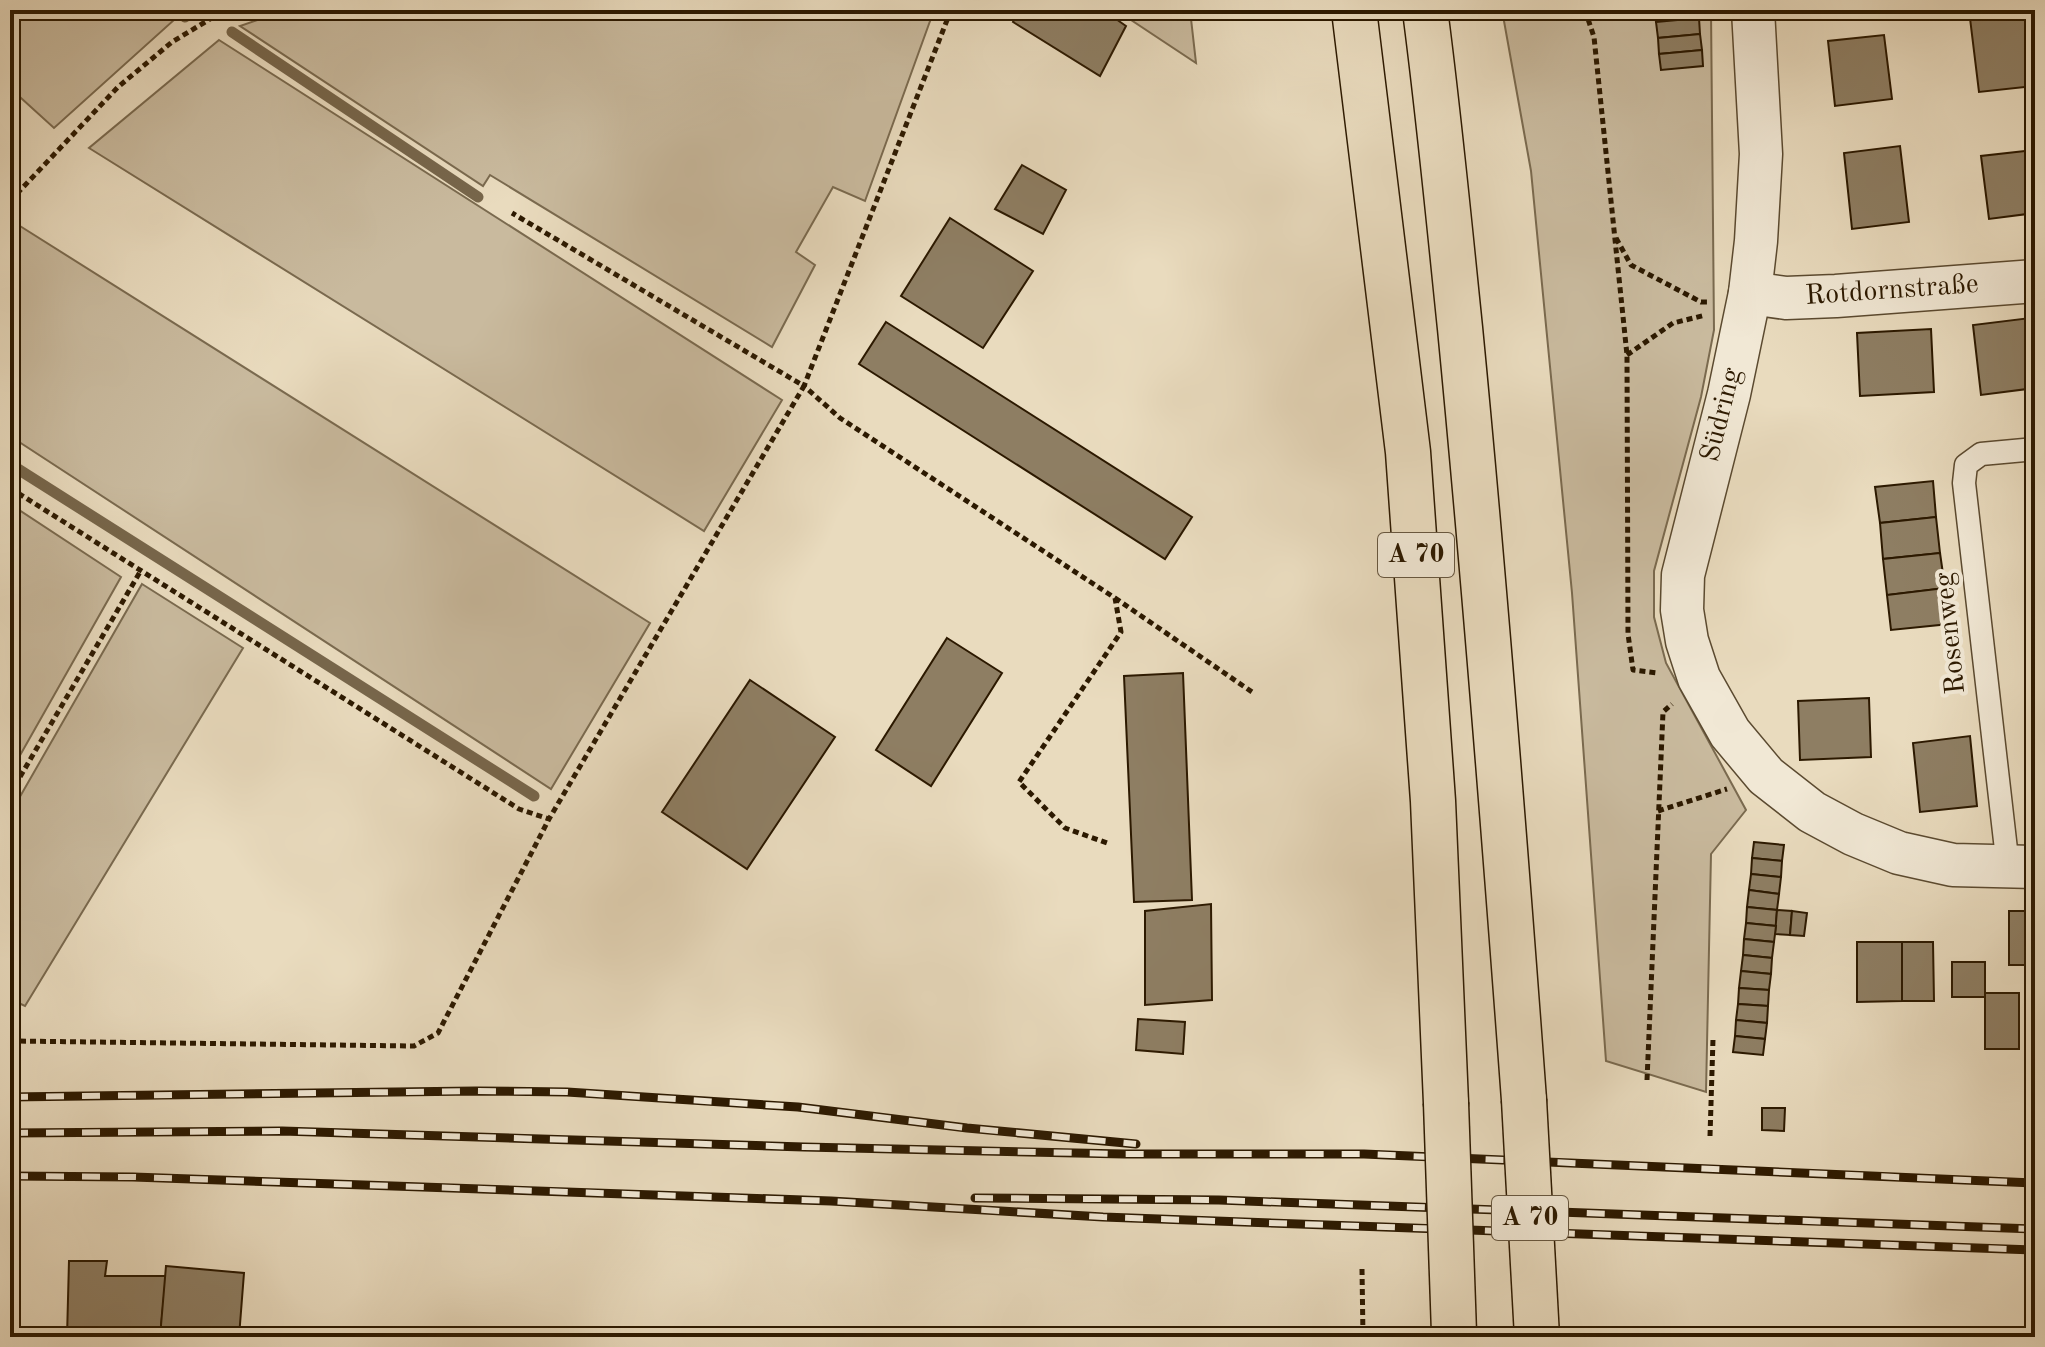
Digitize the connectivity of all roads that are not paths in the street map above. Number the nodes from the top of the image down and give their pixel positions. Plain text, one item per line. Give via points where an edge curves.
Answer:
1 (1354, 10) edge
2 (1425, 10) edge
3 (1753, 10) edge
4 (2035, 281) edge
5 (1749, 299) junction
6 (2035, 449) edge
7 (2021, 867) edge
8 (1454, 1335) edge
9 (1537, 1337) edge

1 - 8 highway, A 70, bridge via 1408,452 1433,801
2 - 9 highway, A 70, bridge via 1502,802
3 - 5 street, Südring via 1761,154
4 - 5 street, Rotdornstraße
5 - 7 street, Südring via 1683,575 1682,610 1699,678 1730,733 1773,783 1812,812 1899,853 1953,865
6 - 7 lane, Rosenweg via 1981,454 1966,465 1964,483

